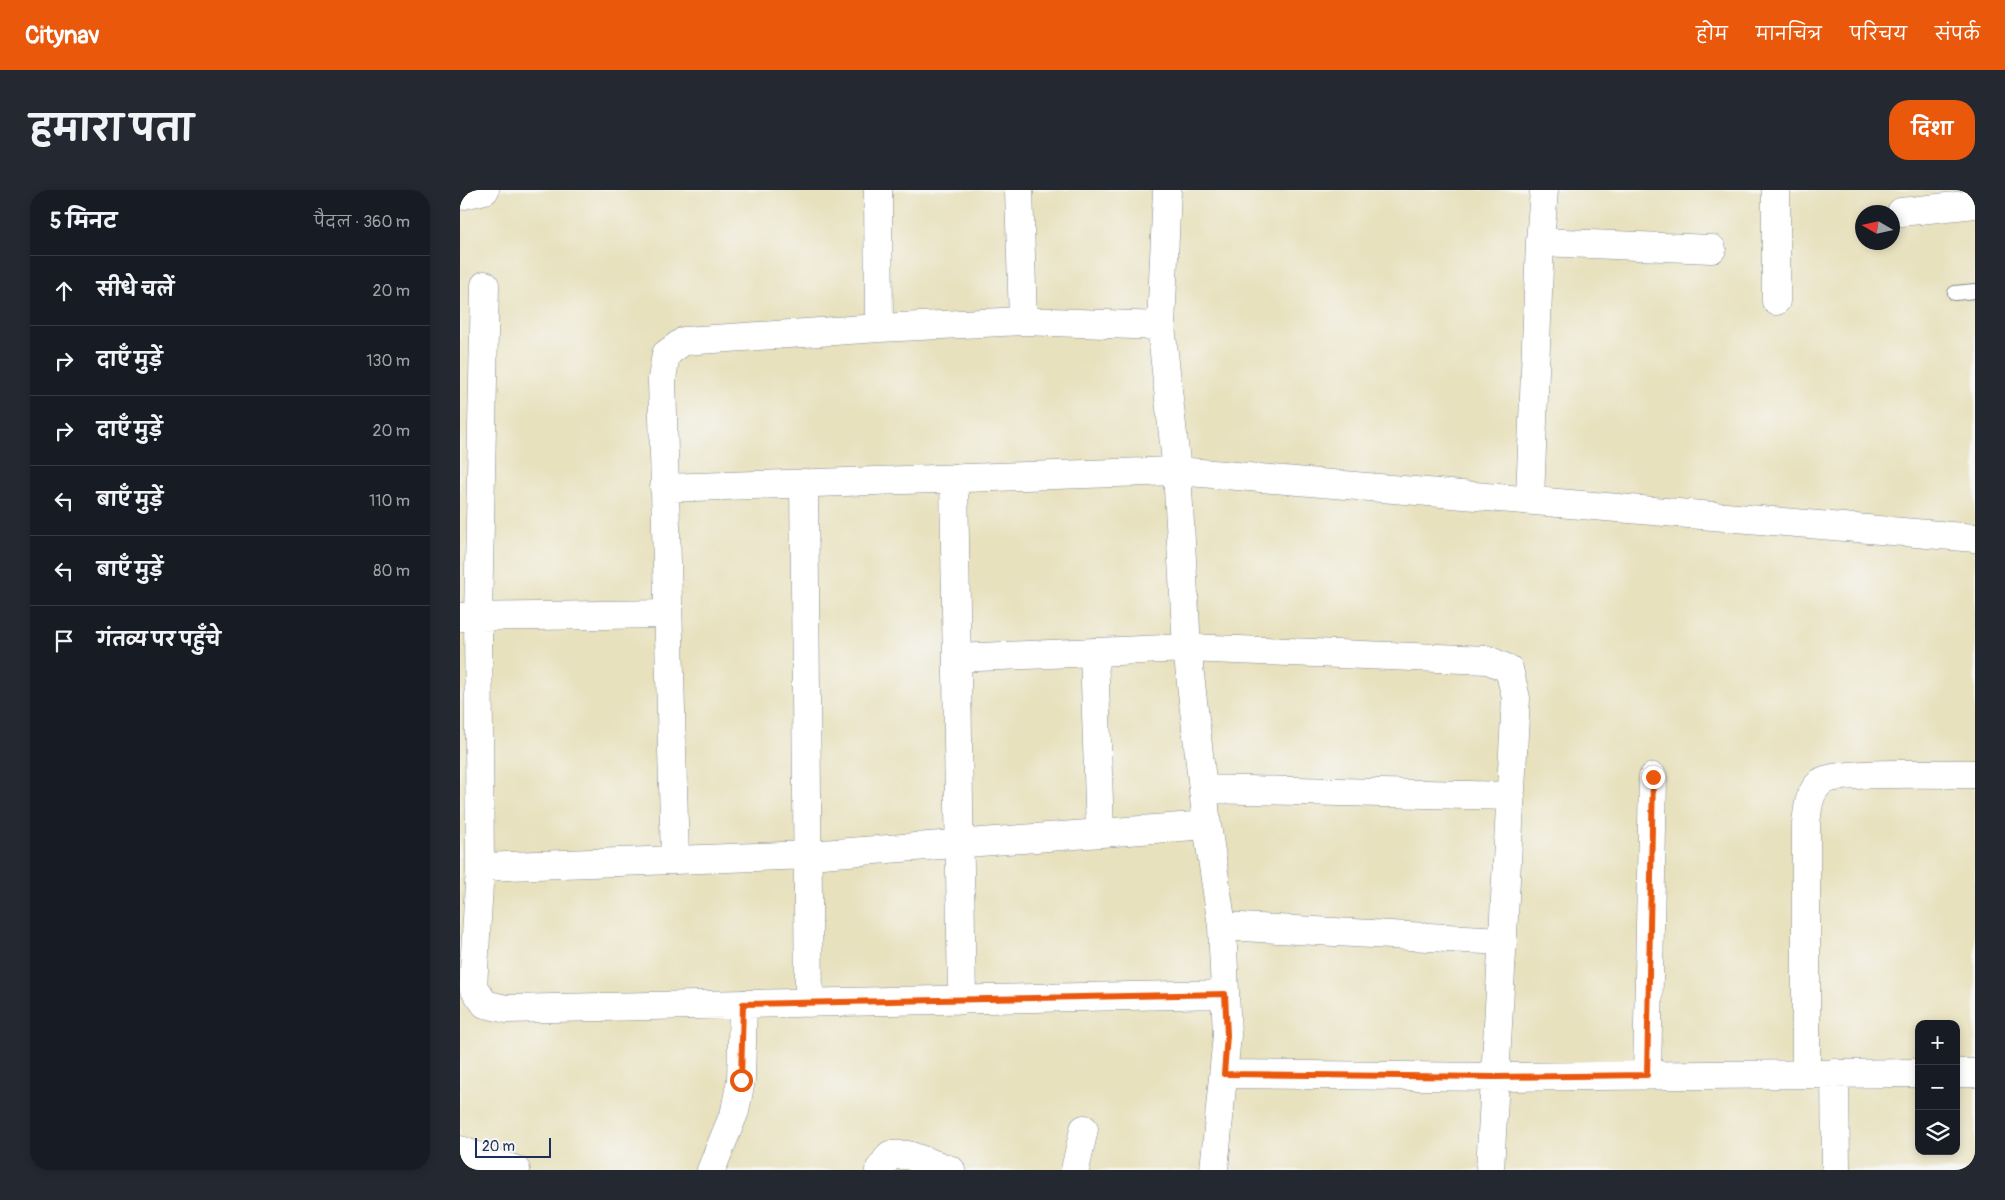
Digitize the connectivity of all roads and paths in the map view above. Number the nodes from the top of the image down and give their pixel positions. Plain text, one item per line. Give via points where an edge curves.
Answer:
1 (485, 190) edge
2 (878, 190) edge
3 (1020, 190) edge
4 (1167, 190) edge
5 (1544, 190) edge
6 (1776, 190) edge
7 (460, 196) edge
8 (1975, 204) edge
9 (1901, 212) dead end
10 (1540, 242) junction
11 (1712, 249) dead end
12 (485, 285) dead end
13 (1975, 291) edge
14 (1955, 293) dead end
15 (1776, 301) dead end
16 (1023, 321) junction
17 (1161, 326) junction
18 (879, 328) junction
19 (1177, 471) junction
20 (954, 478) junction
21 (804, 483) junction
22 (664, 488) junction
23 (1530, 500) junction
24 (1975, 538) edge
25 (668, 614) junction
26 (469, 617) edge
27 (1187, 648) junction
28 (1094, 652) junction
29 (957, 658) junction
30 (1975, 774) edge
31 (1653, 777) dead end
32 (1204, 789) junction
33 (1511, 796) junction
34 (1207, 825) junction
35 (1100, 834) junction
36 (959, 844) junction
37 (809, 855) junction
38 (675, 859) junction
39 (480, 867) junction
40 (468, 922) edge
41 (1222, 926) junction
42 (1503, 942) junction
43 (1225, 994) junction
44 (962, 1000) junction
45 (810, 1003) junction
46 (743, 1004) junction
47 (1806, 1073) junction
48 (1835, 1073) junction
49 (1915, 1073) edge
50 (1960, 1073) edge
51 (1975, 1073) edge
52 (1224, 1074) junction
53 (1647, 1075) junction
54 (1495, 1077) junction
55 (1084, 1129) dead end
56 (460, 1150) edge
57 (516, 1170) edge
58 (711, 1170) edge
59 (879, 1170) edge
60 (951, 1170) edge
61 (1075, 1170) edge
62 (1214, 1170) edge
63 (1490, 1170) edge
64 (1836, 1170) edge

1 - 7 street
2 - 18 street
3 - 16 street
4 - 17 street
5 - 10 street
6 - 15 street
8 - 9 street
10 - 11 street
10 - 23 street
12 - 26 street
13 - 14 lane
16 - 17 street
16 - 18 street
17 - 19 street
18 - 22 street via 684,341 666,354 662,380
19 - 20 street
19 - 23 street
19 - 27 street
20 - 21 street
20 - 29 street
21 - 22 street
21 - 37 street
22 - 25 street
23 - 24 street
25 - 26 street
25 - 38 street
26 - 39 street
27 - 28 street
27 - 32 street
27 - 33 street via 1488,660 1509,669 1516,698
28 - 29 street
28 - 35 street
29 - 36 street
30 - 47 street via 1848,775 1822,781 1810,797 1806,824
31 - 53 street
32 - 33 street
32 - 34 street
33 - 42 street
34 - 35 street
34 - 41 street
35 - 36 street
36 - 37 street
36 - 44 street
37 - 38 street
37 - 45 street
38 - 39 street
39 - 40 street
40 - 46 street via 473,987 485,1004 506,1009
41 - 42 street
41 - 43 street
42 - 54 street
43 - 44 street
43 - 52 street via 1227,1035
44 - 45 street
45 - 46 street
46 - 58 street via 741,1080 737,1103
47 - 48 street
47 - 53 street
48 - 49 street
48 - 64 street
50 - 51 street
52 - 54 street
52 - 62 street
53 - 54 street
54 - 63 street
55 - 61 street
56 - 57 street
59 - 60 street via 890,1156 908,1155

